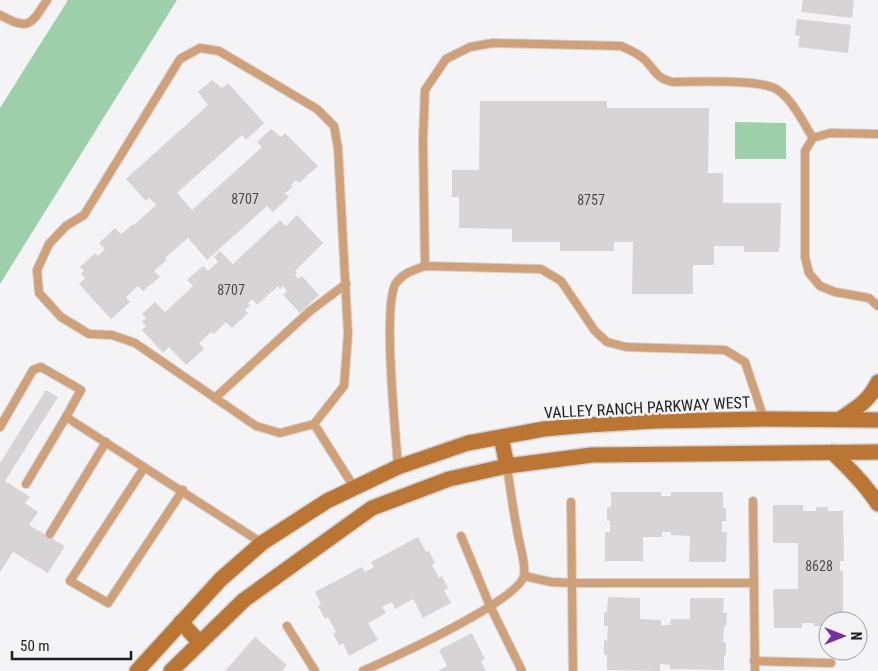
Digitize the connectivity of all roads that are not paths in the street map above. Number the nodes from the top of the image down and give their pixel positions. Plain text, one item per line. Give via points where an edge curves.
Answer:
1 (47, 0) edge
2 (0, 15) edge
3 (878, 134) edge
4 (814, 138) junction
5 (425, 266) junction
6 (346, 284) junction
7 (878, 306) edge
8 (878, 382) edge
9 (215, 398) junction
10 (66, 417) junction
11 (764, 419) junction
12 (840, 419) junction
13 (878, 420) edge
14 (314, 424) junction
15 (0, 427) edge
16 (502, 437) junction
17 (106, 442) junction
18 (832, 452) junction
19 (878, 452) edge
20 (507, 466) junction
21 (144, 468) junction
22 (398, 468) junction
23 (26, 484) dead end
24 (354, 487) junction
25 (182, 490) junction
26 (753, 501) dead end
27 (571, 502) dead end
28 (878, 504) edge
29 (50, 534) dead end
30 (461, 536) dead end
31 (262, 543) junction
32 (524, 576) junction
33 (572, 583) junction
34 (754, 583) junction
35 (490, 606) junction
36 (181, 622) junction
37 (287, 626) dead end
38 (200, 643) junction
39 (754, 661) junction
40 (831, 663) dead end
41 (137, 671) edge
42 (171, 671) edge
43 (315, 671) edge
44 (363, 671) edge
45 (522, 671) edge
46 (573, 671) edge
47 (754, 671) edge

1 - 2 lane via 33,21 26,24
3 - 4 lane via 830,133
4 - 5 lane via 790,101 776,89 760,84 661,79 635,52 621,46 493,43 470,47 446,60 425,90
4 - 7 lane via 805,151 805,257 809,273 820,286 868,298
5 - 11 lane via 541,269 561,281 606,342 626,347 725,350 745,362
5 - 22 lane via 408,271 396,284 391,304
6 - 9 lane via 310,311
6 - 9 lane via 334,126 317,110 219,52 200,48 180,59 84,215 66,226 49,244 37,270 39,293 60,317 89,334 112,335 135,343
6 - 14 lane via 348,334 344,386
8 - 12 main road via 864,403
9 - 14 lane via 256,426 280,433
10 - 15 lane via 81,390 41,367 33,370
10 - 17 lane
10 - 23 lane
11 - 12 main road, VALLEY RANCH PARKWAY WEST
11 - 16 main road, VALLEY RANCH PARKWAY WEST via 588,425
12 - 13 main road, VALLEY RANCH PARKWAY WEST
14 - 24 lane
16 - 20 main road
16 - 22 main road, VALLEY RANCH PARKWAY WEST via 468,443
17 - 21 lane
17 - 29 lane
18 - 19 main road
18 - 20 main road via 592,455
18 - 28 main road via 870,490
20 - 32 lane
20 - 38 main road via 448,479 372,508 244,600
21 - 25 lane
21 - 25 lane via 70,581 108,603
22 - 24 main road, VALLEY RANCH PARKWAY WEST
24 - 31 main road, VALLEY RANCH PARKWAY WEST via 327,500
25 - 31 lane
26 - 34 lane
27 - 33 lane
30 - 35 lane
31 - 36 main road, VALLEY RANCH PARKWAY WEST via 221,579
32 - 33 lane
32 - 35 lane via 511,593
33 - 34 lane
33 - 46 lane
34 - 39 lane
35 - 44 lane via 412,649
35 - 45 lane
36 - 38 main road
36 - 41 main road, VALLEY RANCH PARKWAY WEST
37 - 43 lane
38 - 42 main road
39 - 40 lane
39 - 47 lane

